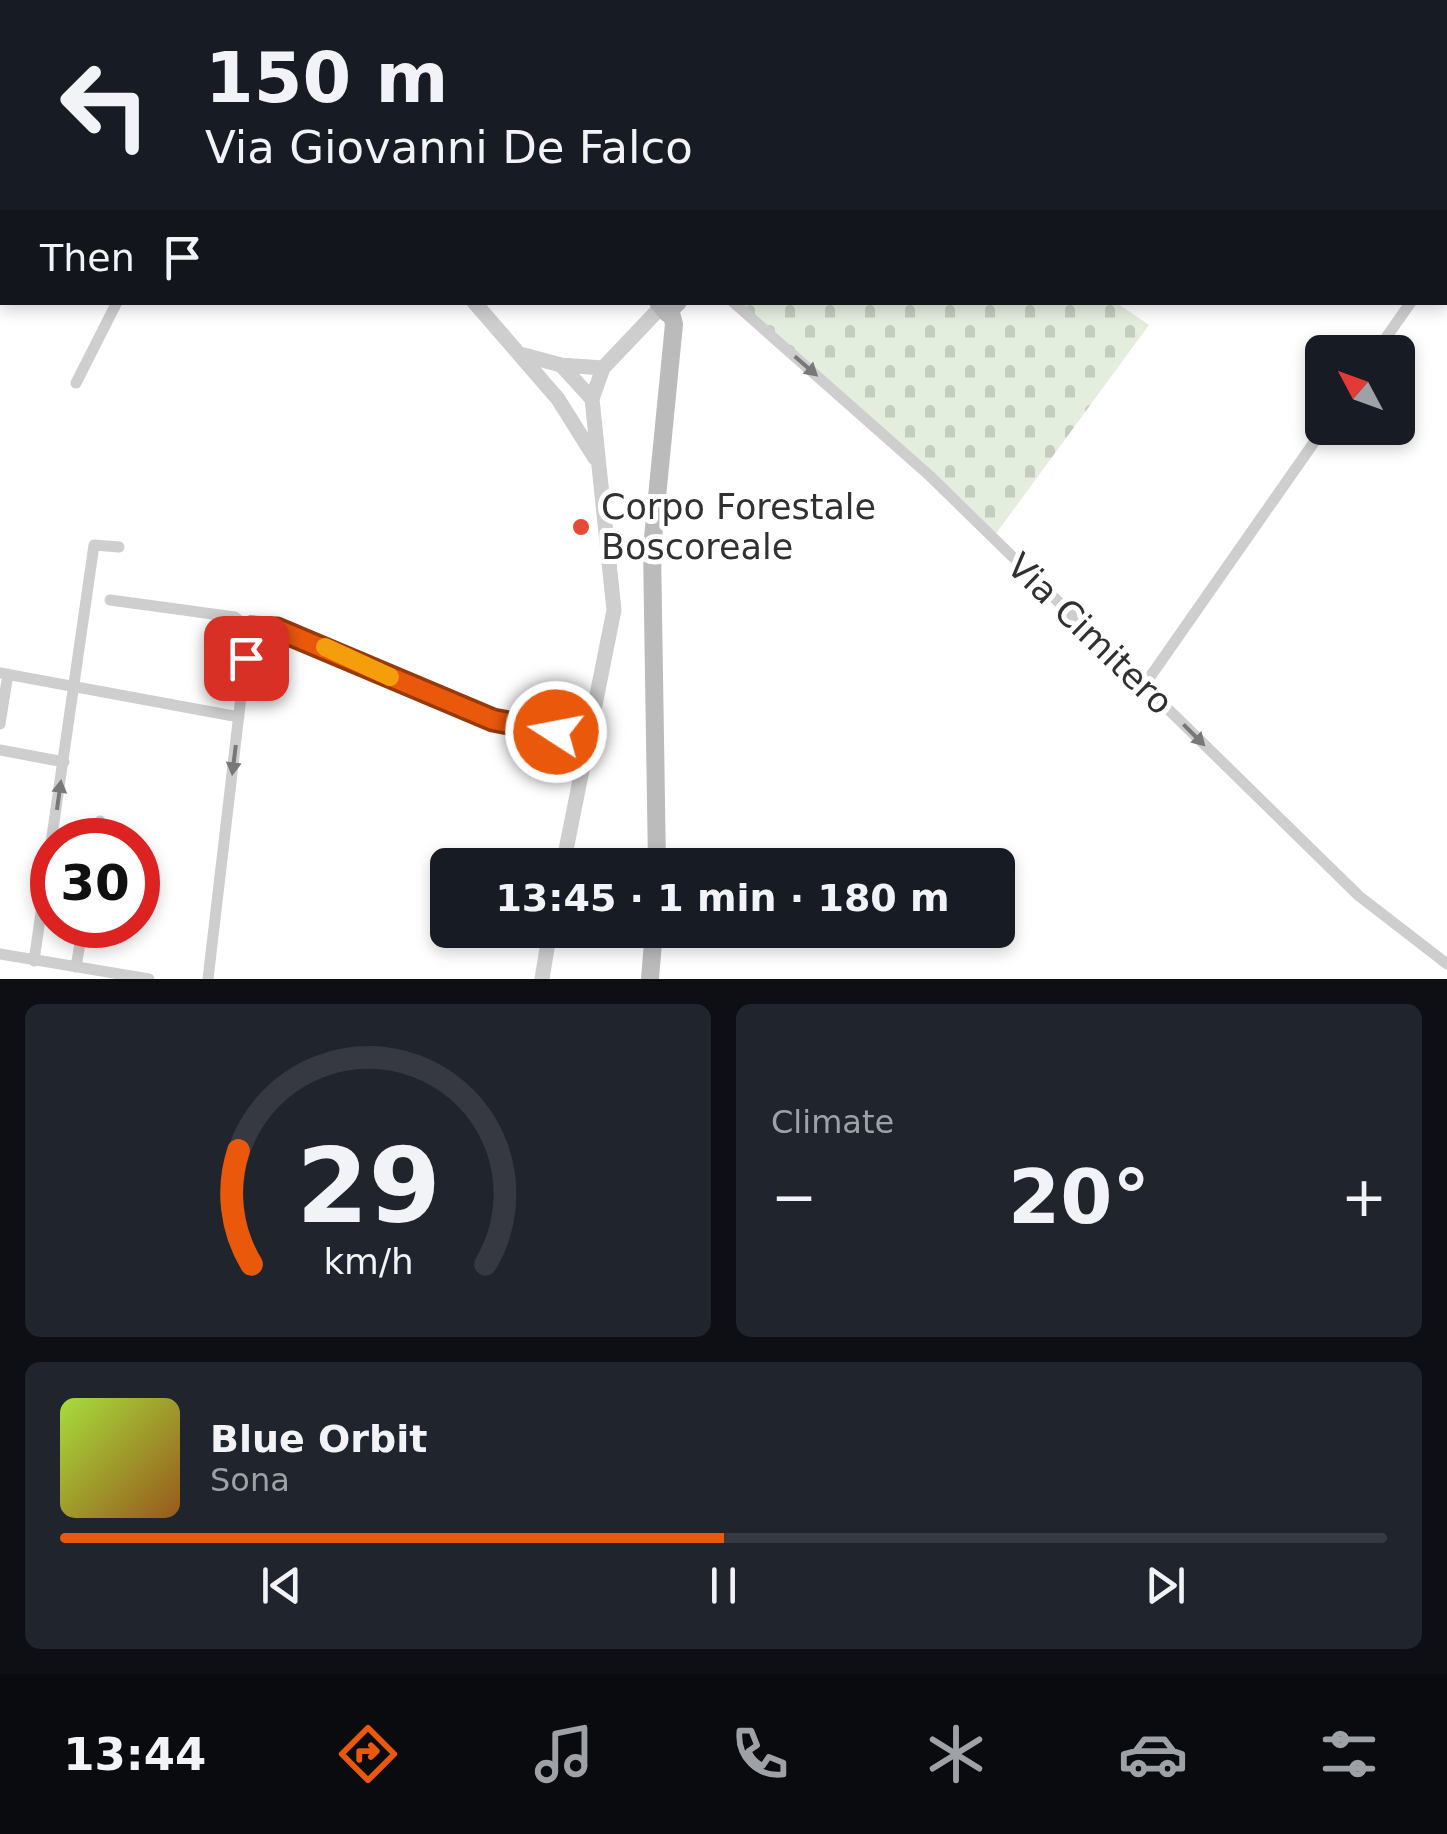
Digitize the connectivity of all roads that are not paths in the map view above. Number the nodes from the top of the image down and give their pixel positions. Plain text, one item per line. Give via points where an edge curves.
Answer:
1 (115, 305) edge
2 (477, 305) edge
3 (736, 305) edge
4 (1410, 305) edge
5 (667, 306) edge
6 (1388, 335) edge
7 (524, 355) junction
8 (561, 365) junction
9 (602, 368) junction
10 (76, 383) dead end
11 (558, 399) junction
12 (592, 399) junction
13 (1312, 445) edge
14 (598, 461) junction
15 (119, 547) dead end
16 (110, 600) dead end
17 (250, 628) junction
18 (4, 673) edge
19 (1143, 686) junction
20 (75, 687) junction
21 (239, 718) junction
22 (0, 724) edge
23 (588, 738) junction
24 (0, 750) edge
25 (64, 762) junction
26 (566, 848) edge
27 (658, 848) edge
28 (79, 948) edge
29 (547, 948) edge
30 (653, 948) edge
31 (0, 954) edge
32 (34, 961) junction
33 (51, 964) junction
34 (1447, 964) edge
35 (76, 968) junction
36 (48, 979) edge
37 (149, 979) edge
38 (208, 979) edge
39 (542, 979) edge
40 (650, 979) edge

1 - 10 street
2 - 7 street
3 -> 19 street, Via Cimitero via 930,476
4 - 6 street
5 - 9 street
5 - 27 main road via 674,324 652,548
7 - 8 street
7 - 11 street
8 - 9 street
8 - 12 street
9 - 12 street
11 - 12 street
11 - 14 street
12 - 14 street
13 - 19 street
14 - 23 street via 614,610
15 - 20 street via 94,546
16 - 17 street via 235,617
17 - 21 street
17 - 23 street via 306,638 493,720
18 - 20 street
18 - 22 street
19 -> 34 street, Via Cimitero via 1359,896
20 - 21 street
20 - 25 street
21 -> 38 street
23 - 26 street
24 - 25 street
32 -> 25 street
28 - 35 street
29 - 39 street
30 - 40 main road
31 - 32 street
32 - 33 street
33 - 35 street
33 - 36 street
35 - 37 street

